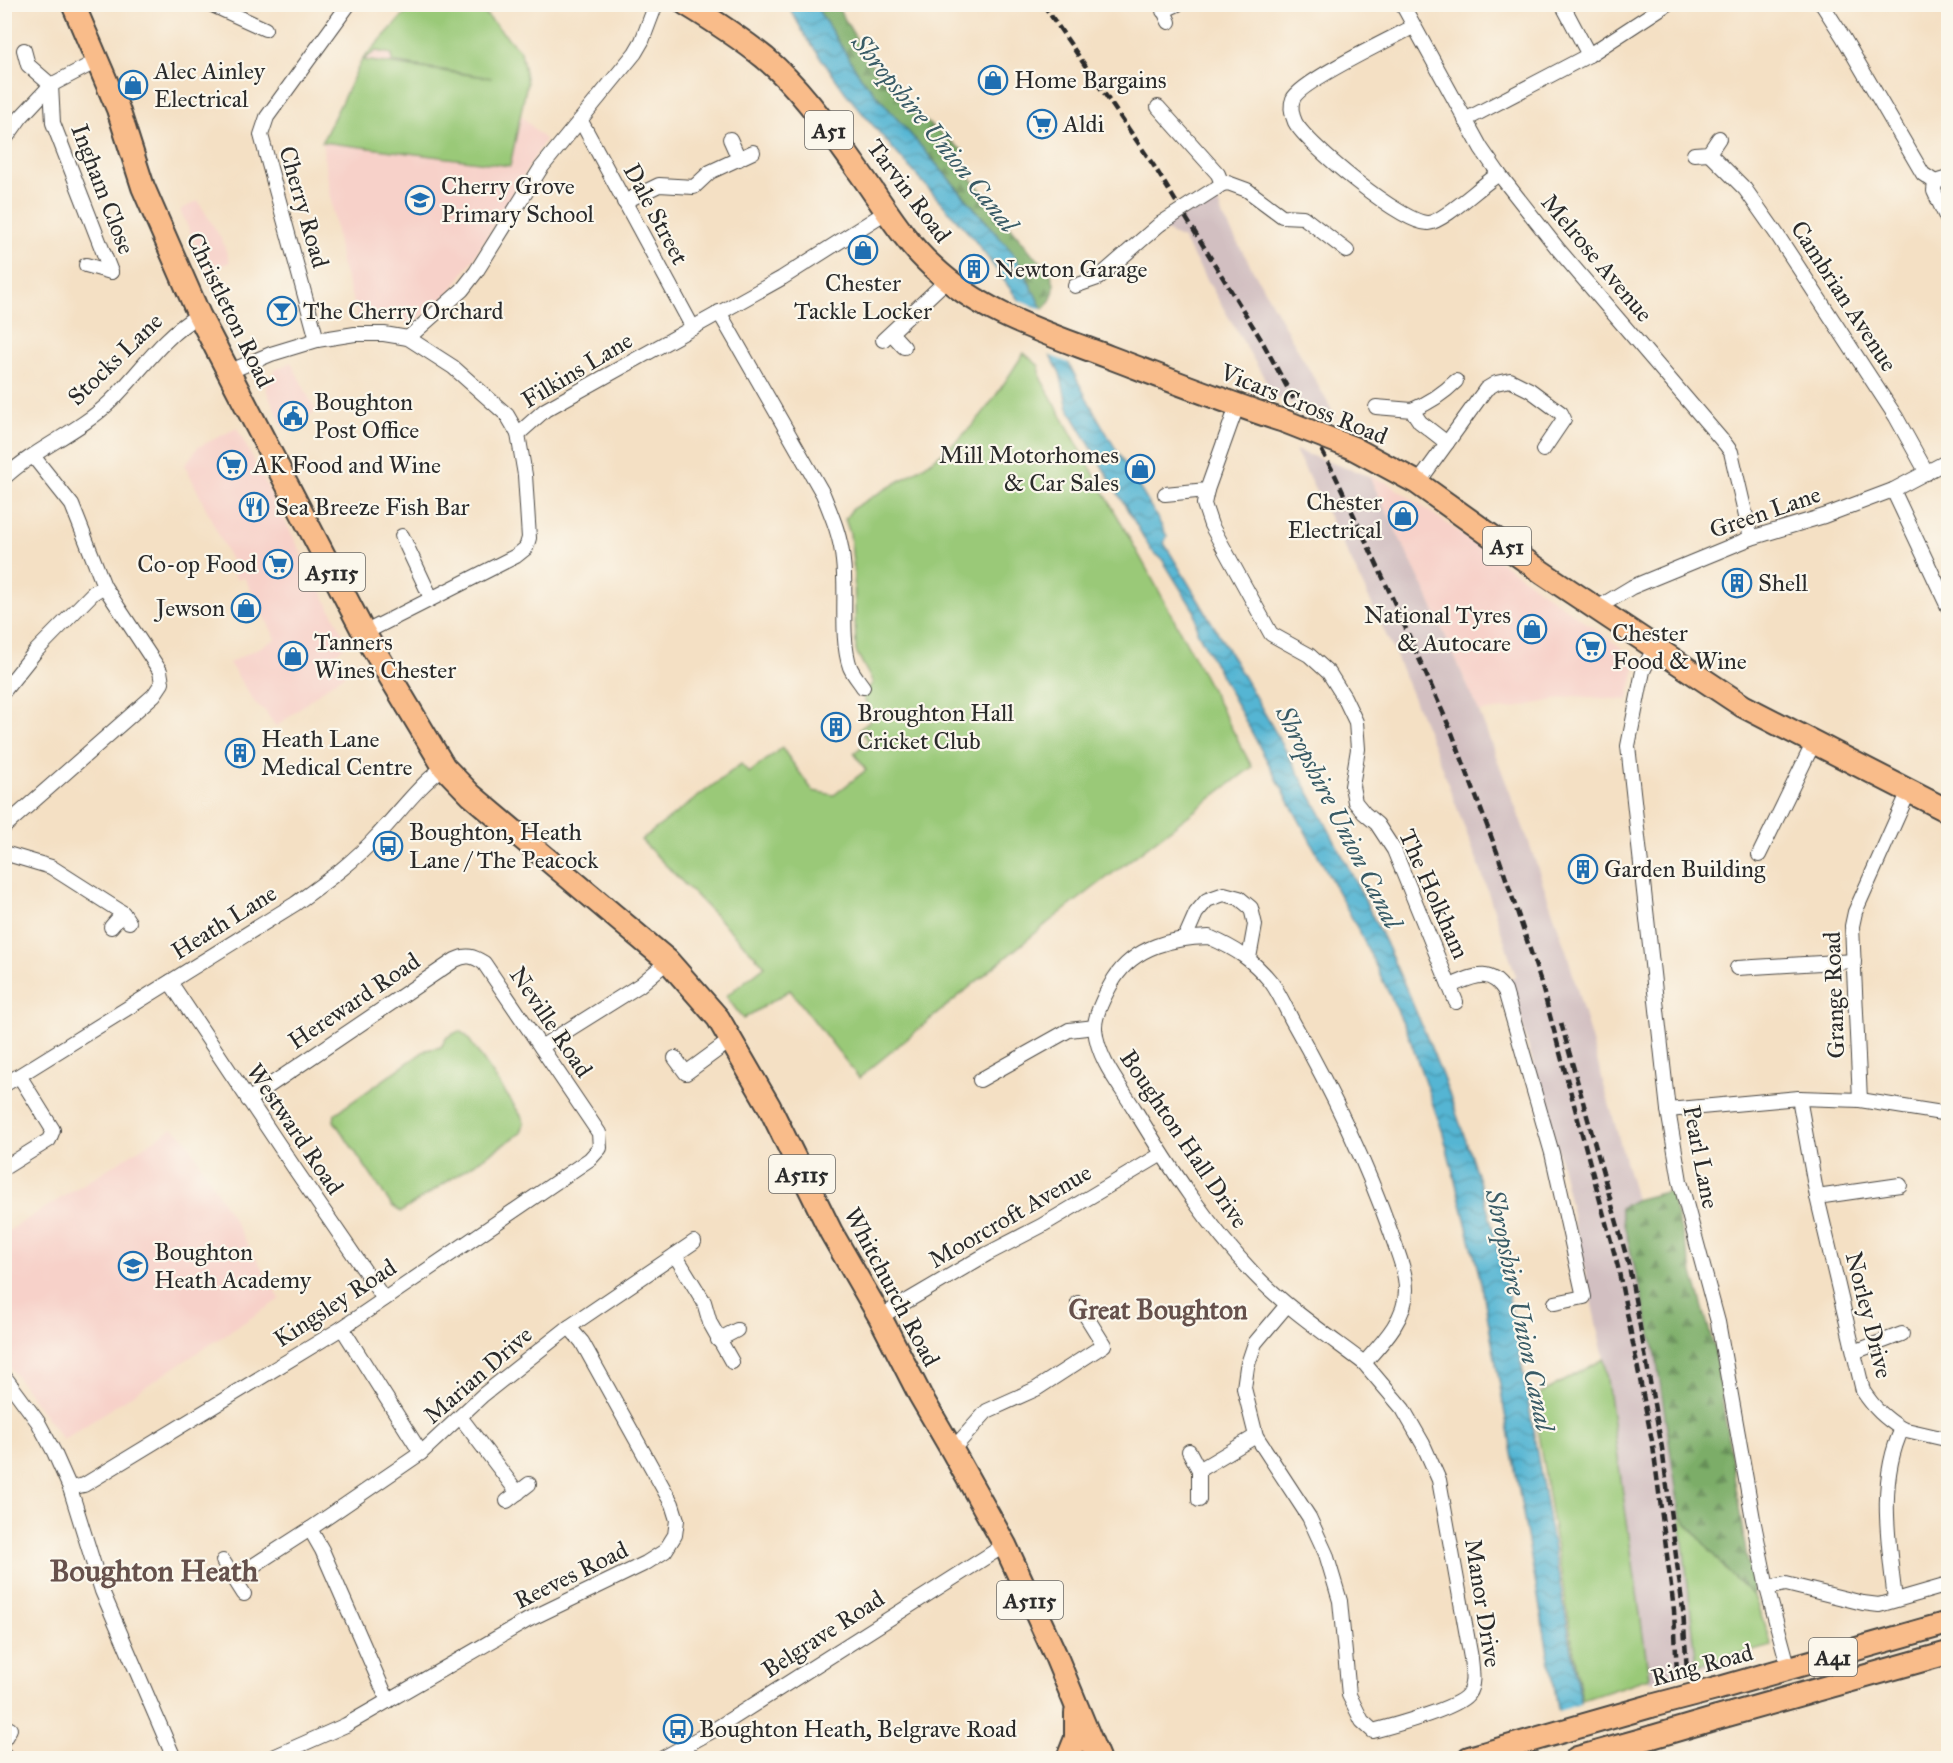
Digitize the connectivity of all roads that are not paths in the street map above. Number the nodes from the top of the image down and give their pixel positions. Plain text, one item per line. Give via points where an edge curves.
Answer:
1 (73, 4) edge
2 (210, 4) edge
3 (349, 4) edge
4 (656, 4) edge
5 (686, 4) edge
6 (1178, 4) edge
7 (1402, 4) edge
8 (1562, 4) edge
9 (1667, 4) edge
10 (1822, 4) edge
11 (1164, 12) edge
12 (1413, 27) junction
13 (265, 29) dead end
14 (24, 50) dead end
15 (1588, 55) junction
16 (97, 61) junction
17 (51, 85) junction
18 (1158, 107) dead end
19 (1465, 120) junction
20 (581, 121) junction
21 (1719, 138) dead end
22 (730, 139) dead end
23 (4, 141) edge
24 (753, 152) dead end
25 (1709, 153) junction
26 (1694, 154) dead end
27 (739, 159) junction
28 (1499, 174) junction
29 (1942, 180) edge
30 (1218, 187) junction
31 (624, 202) junction
32 (886, 212) junction
33 (1948, 221) edge
34 (1347, 251) dead end
35 (86, 265) dead end
36 (947, 280) junction
37 (1075, 286) dead end
38 (719, 312) junction
39 (199, 315) junction
40 (693, 328) junction
41 (1056, 337) joint
42 (408, 338) junction
43 (317, 340) junction
44 (904, 347) dead end
45 (228, 372) junction
46 (1456, 381) dead end
47 (1237, 406) junction
48 (1376, 407) dead end
49 (1412, 410) junction
50 (518, 434) junction
51 (1447, 442) junction
52 (1543, 450) dead end
53 (33, 456) junction
54 (1948, 461) edge
55 (1927, 473) junction
56 (4, 478) edge
57 (1418, 483) junction
58 (1207, 490) junction
59 (1893, 490) junction
60 (1165, 494) dead end
61 (402, 536) dead end
62 (1751, 538) junction
63 (104, 586) junction
64 (431, 598) junction
65 (1948, 607) edge
66 (1597, 608) junction
67 (364, 633) junction
68 (1654, 648) junction
69 (863, 687) dead end
70 (4, 691) edge
71 (1813, 744) junction
72 (444, 767) junction
73 (1909, 792) junction
74 (1948, 811) edge
75 (4, 827) edge
76 (539, 851) joint
77 (4, 853) edge
78 (1759, 855) dead end
79 (111, 927) dead end
80 (1185, 938) junction
81 (1249, 958) junction
82 (455, 960) joint
83 (668, 961) junction
84 (1854, 961) junction
85 (1737, 968) dead end
86 (170, 982) junction
87 (1450, 986) junction
88 (1456, 1002) dead end
89 (1095, 1027) junction
90 (731, 1040) junction
91 (541, 1047) junction
92 (675, 1058) dead end
93 (20, 1077) junction
94 (980, 1080) dead end
95 (4, 1085) edge
96 (1799, 1098) junction
97 (248, 1100) junction
98 (1860, 1100) junction
99 (1668, 1110) junction
100 (1948, 1114) edge
101 (599, 1133) joint
102 (1162, 1154) junction
103 (4, 1168) edge
104 (1900, 1185) dead end
105 (1817, 1197) junction
106 (694, 1242) dead end
107 (675, 1255) junction
108 (384, 1299) junction
109 (1078, 1303) dead end
110 (1555, 1303) dead end
111 (1287, 1305) junction
112 (880, 1317) junction
113 (569, 1327) junction
114 (342, 1328) junction
115 (737, 1330) dead end
116 (1902, 1334) dead end
117 (718, 1340) junction
118 (1854, 1352) junction
119 (732, 1362) dead end
120 (1364, 1364) junction
121 (4, 1376) edge
122 (461, 1418) junction
123 (1902, 1429) junction
124 (1256, 1436) junction
125 (1948, 1436) edge
126 (952, 1450) junction
127 (1189, 1451) dead end
128 (421, 1453) junction
129 (1200, 1470) junction
130 (70, 1488) junction
131 (518, 1493) dead end
132 (1199, 1500) dead end
133 (310, 1529) junction
134 (1005, 1545) junction
135 (223, 1562) dead end
136 (234, 1578) junction
137 (1948, 1585) edge
138 (1767, 1588) junction
139 (244, 1594) dead end
140 (1895, 1600) junction
141 (1948, 1623) edge
142 (1948, 1653) edge
143 (1789, 1669) junction
144 (388, 1701) junction
145 (1076, 1706) junction
146 (174, 1758) edge
147 (271, 1758) edge
148 (663, 1758) edge
149 (1068, 1758) edge
150 (1098, 1758) edge
151 (1469, 1758) edge
152 (1577, 1758) edge

1 - 16 highway, Christleton Road / A5115
2 - 13 street
3 - 43 street, Cherry Road via 267,117 261,138
4 - 20 street via 635,53
5 - 32 highway, Tarvin Road / A51 via 741,39 795,88
6 - 11 street
7 - 12 street, Melrose Avenue
8 - 15 street
9 - 15 street
10 - 29 street via 1923,174
12 - 19 street, Melrose Avenue
12 - 28 street via 1299,90 1292,103 1295,122 1340,167 1389,205 1424,222 1439,220
14 - 17 street via 28,65
15 - 19 street
16 - 17 street
16 - 39 highway, Christleton Road / A5115 via 118,109 143,188
17 - 23 street
17 - 35 street, Ingham Close via 53,123 111,272
18 - 30 street via 1218,174
19 - 28 street, Melrose Avenue
20 - 31 street, Dale Street
20 - 42 street via 529,184 462,290
21 - 25 street
22 - 27 street
24 - 27 street
25 - 26 street
25 - 55 street, Cambrian Avenue via 1745,189 1776,233 1896,417
27 - 31 street via 710,172 694,187 659,185
28 - 62 street, Melrose Avenue via 1731,452
29 - 33 street via 1934,191
30 - 34 street via 1228,183 1247,190 1282,216 1303,217
30 - 37 street, bridge via 1160,224 1098,278
31 - 40 street, Dale Street
32 - 36 highway, Tarvin Road / A51
32 - 38 street, Filkins Lane via 812,260
36 - 41 highway, Tarvin Road / A51 via 995,311
36 - 44 street via 888,337
38 - 40 street, Filkins Lane
38 - 69 street via 834,520 846,587 846,655
39 - 45 highway, Christleton Road / A5115
39 - 53 street, Stocks Lane via 170,335 111,402
40 - 50 street, Filkins Lane via 545,410
41 - 47 highway, Vicars Cross Road / A51
42 - 43 street via 355,334
42 - 50 street via 453,368 507,415
43 - 45 street
45 - 67 highway, Christleton Road / A5115
46 - 49 street via 1445,392
47 - 57 highway, Vicars Cross Road / A51, bridge via 1353,448
47 - 58 street, The Holkham
48 - 49 street
49 - 51 street via 1420,422
50 - 64 street, Filkins Lane via 529,538 526,548
51 - 52 street via 1486,389 1510,380 1530,390 1564,419
51 - 57 street
53 - 56 street, Stocks Lane
53 - 63 street via 72,505
54 - 55 street, Green Lane
55 - 59 street, Green Lane
57 - 66 highway, Vicars Cross Road / A51
58 - 60 street
58 - 87 street, The Holkham via 1204,504 1211,525 1271,634 1308,655 1329,673 1344,697 1356,722 1355,802 1377,824 1394,850
59 - 62 street, Green Lane
59 - 65 street
61 - 64 street
62 - 66 street, Green Lane via 1632,587
63 - 70 street via 35,652
63 - 75 street via 160,672 162,683
64 - 67 street, Filkins Lane
66 - 68 highway, Vicars Cross Road / A51
67 - 72 highway, Christleton Road / A5115
68 - 71 highway, Vicars Cross Road / A51 via 1743,706
68 - 99 street, Pearl Lane via 1643,671 1628,746
71 - 73 highway, Vicars Cross Road / A51
71 - 78 street
72 - 76 highway, Christleton Road / A5115 via 471,795
72 - 86 street, Heath Lane via 338,874
73 - 74 highway, Vicars Cross Road / A51
73 - 84 street, Grange Road via 1855,912
76 - 83 highway, Whitchurch Road / A5115
77 - 79 street via 51,867 126,918
80 - 81 street, Boughton Hall Drive via 1209,938
80 - 81 street via 1196,913 1207,900 1224,894 1239,898 1251,908 1255,925
80 - 89 street, Boughton Hall Drive via 1160,943 1121,968 1105,994
81 - 120 street, Boughton Hall Drive via 1272,984 1319,1067 1378,1198 1402,1264 1404,1307 1387,1337
82 - 91 street, Neville Road via 472,956 484,963
82 - 97 street, Hereward Road
83 - 90 highway, Whitchurch Road / A5115 via 718,1018
83 - 91 street via 640,985
84 - 85 street
84 - 98 street, Grange Road
86 - 93 street, Heath Lane
86 - 97 street, Westward Road
87 - 88 street, The Holkham
87 - 110 street, The Holkham via 1487,975 1505,991 1552,1153 1584,1297
89 - 94 street via 1069,1030
89 - 102 street, Boughton Hall Drive via 1100,1054
90 - 92 street via 686,1072
90 - 112 highway, Whitchurch Road / A5115
91 - 101 street, Neville Road
93 - 95 street, Heath Lane
93 - 103 street via 53,1130 49,1140
96 - 98 street
96 - 99 street
96 - 105 street, Norley Drive
97 - 108 street, Westward Road
98 - 100 street
99 - 138 street, Pearl Lane via 1680,1181 1718,1322
101 - 108 street, Kingsley Road via 600,1148 590,1159
102 - 111 street, Boughton Hall Drive via 1227,1244
102 - 112 street, Moorcroft Avenue
104 - 105 street
105 - 118 street, Norley Drive
106 - 107 street, Marian Drive
107 - 113 street, Marian Drive
107 - 117 street via 704,1302
108 - 114 street, Kingsley Road
109 - 126 street via 1104,1345 1036,1389 987,1411
111 - 120 street, Boughton Hall Drive
111 - 124 street, Manor Drive via 1255,1343 1247,1366 1244,1388
112 - 126 highway, Whitchurch Road / A5115
113 - 122 street, Marian Drive via 483,1395
113 - 144 street, Reeves Road via 582,1342 672,1504 677,1520 675,1535 665,1551 646,1563 528,1620
114 - 128 street
114 - 130 street, Kingsley Road via 84,1485
115 - 117 street
116 - 118 street
117 - 119 street
118 - 123 street, Norley Drive via 1863,1391 1873,1407
120 - 124 street, Manor Drive via 1403,1410 1439,1480 1473,1685 1467,1696 1455,1704 1373,1731 1362,1721 1349,1695 1340,1601 1326,1554 1309,1517
121 - 130 street via 38,1422
122 - 128 street, Marian Drive
122 - 131 street
123 - 125 street via 1941,1438
123 - 140 street via 1895,1444 1888,1490
124 - 129 street
126 - 134 highway, Whitchurch Road / A5115
127 - 129 street
128 - 133 street, Marian Drive
129 - 132 street
130 - 146 street via 102,1591
133 - 136 street, Marian Drive
133 - 144 street
134 - 145 highway, Whitchurch Road / A5115
134 - 148 street, Belgrave Road via 714,1730
135 - 136 street
136 - 139 street
137 - 140 street
138 - 140 street via 1786,1584 1879,1605
138 - 143 street, Pearl Lane
141 - 143 highway, Ring Road / A41
142 - 152 highway, A41, bridge
143 - 151 highway, Ring Road / A41, bridge
144 - 147 street, Reeves Road via 346,1725
145 - 149 highway, Whitchurch Road / A5115 via 1076,1738
145 - 150 highway, Whitchurch Road / A5115

